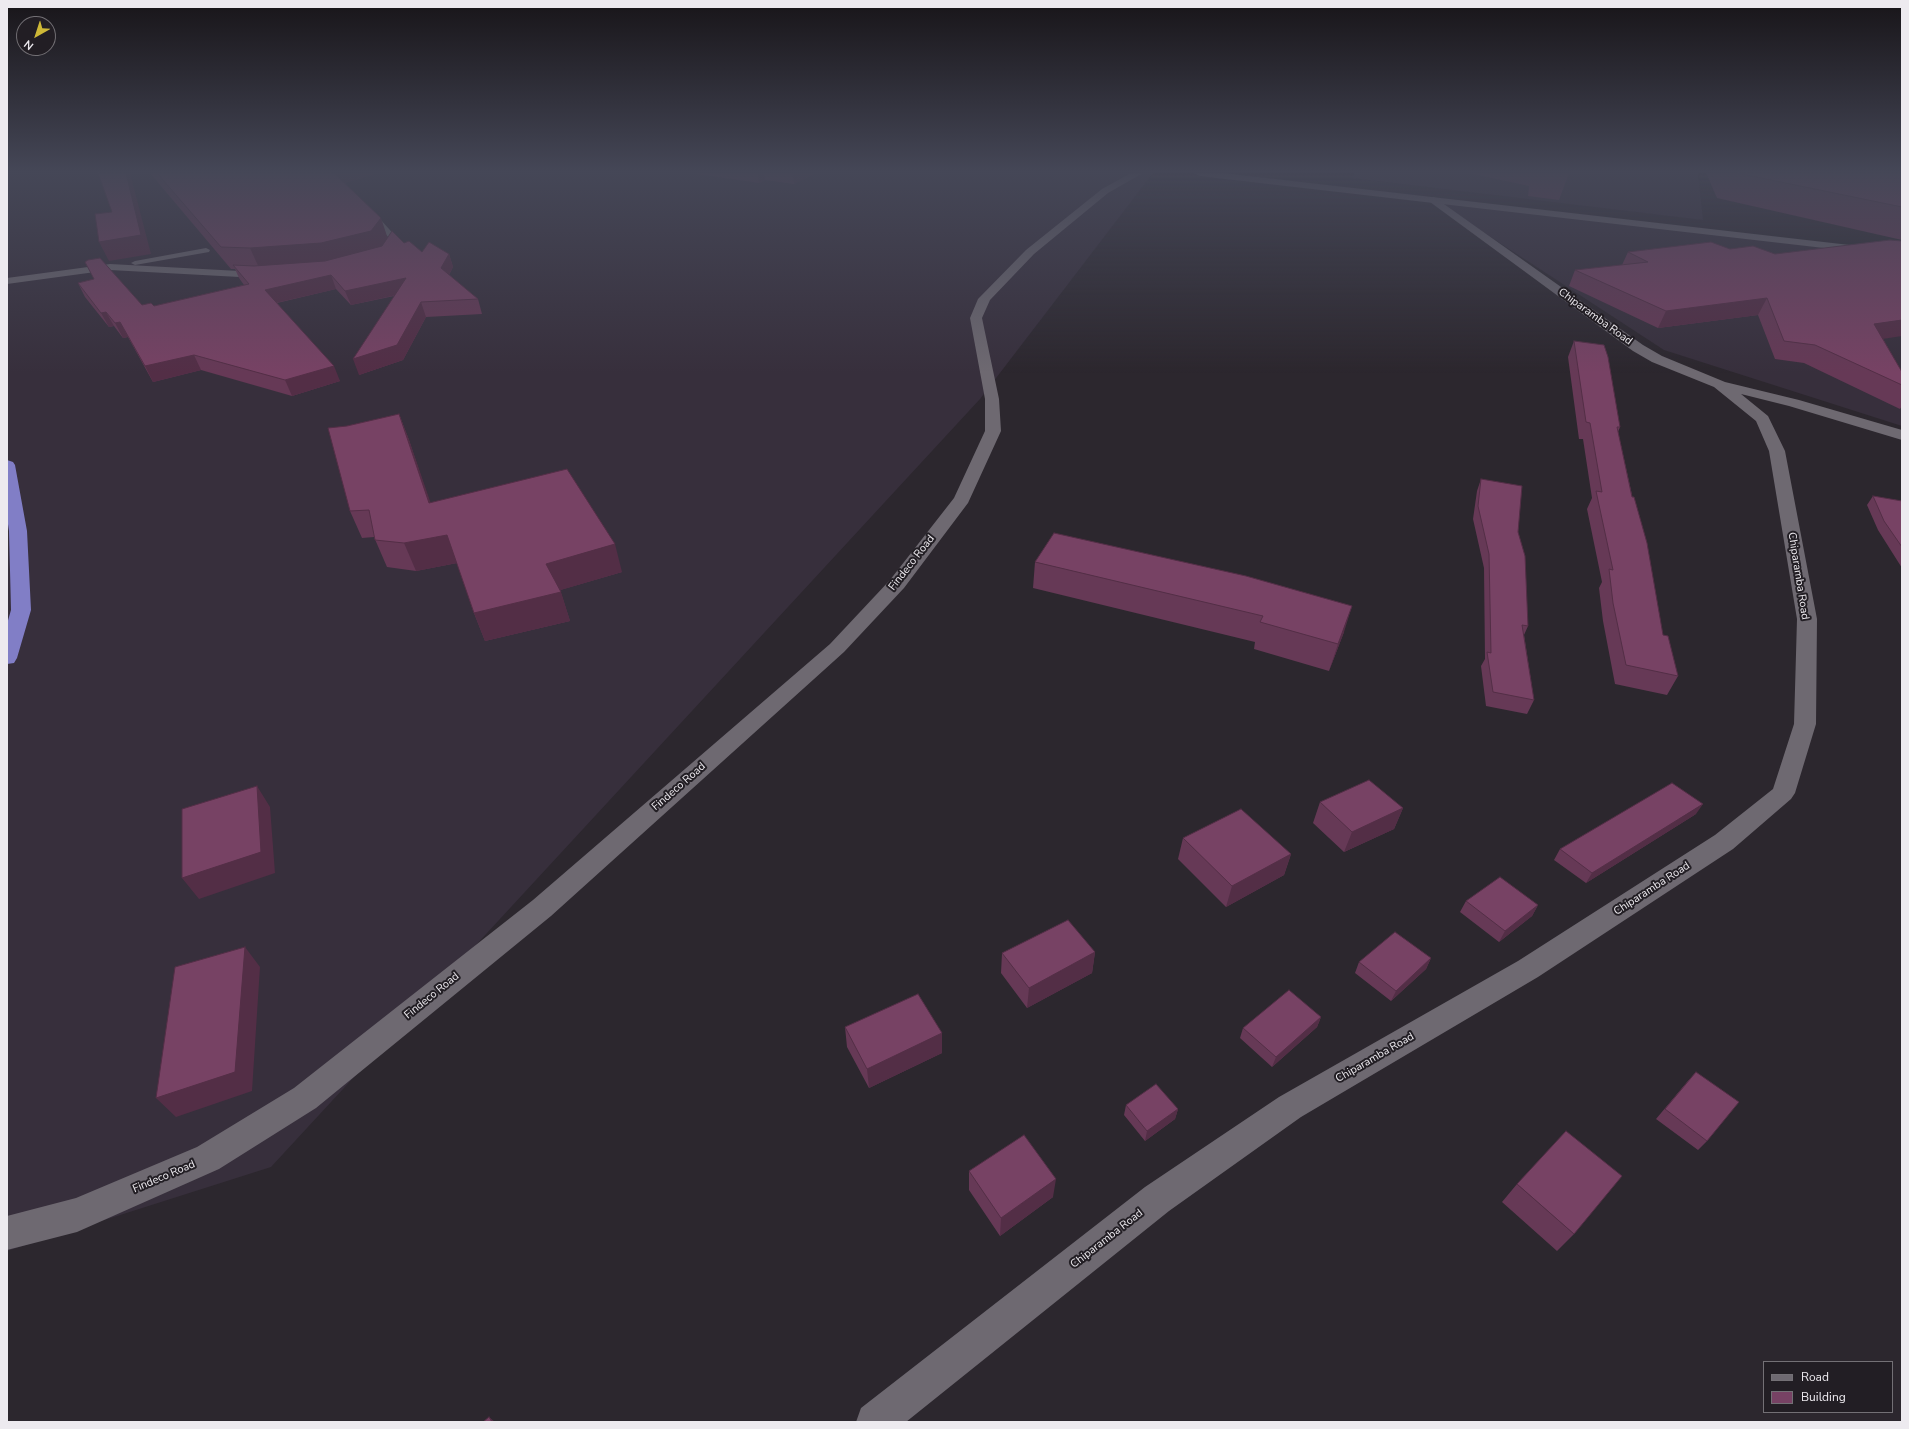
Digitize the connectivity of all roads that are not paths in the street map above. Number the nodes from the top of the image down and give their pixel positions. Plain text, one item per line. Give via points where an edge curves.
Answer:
1 (394, 240) edge
2 (1045, 240) edge
3 (1489, 240) edge
4 (1778, 240) edge
5 (206, 250) edge
6 (1902, 254) edge
7 (375, 258) edge
8 (110, 267) junction
9 (268, 275) edge
10 (7, 282) edge
11 (1720, 384) junction
12 (1902, 435) edge
13 (7, 464) edge
14 (7, 658) edge
15 (7, 1233) edge
16 (875, 1422) edge

1 - 7 lane via 383,256
2 - 15 street, Findeco Road via 984,299 976,318 992,399 993,431 962,499 897,584 837,648 542,908 304,1098 208,1158 77,1215
3 - 11 street, Chiparamba Road via 1638,348 1662,361
4 - 6 street
5 - 8 lane
8 - 9 lane
8 - 10 lane
11 - 12 street
11 - 16 street, Chiparamba Road via 1763,419 1777,451 1807,619 1805,724 1783,793 1724,842 1528,969 1290,1108 1157,1199
13 - 14 highway via 18,531 21,610

